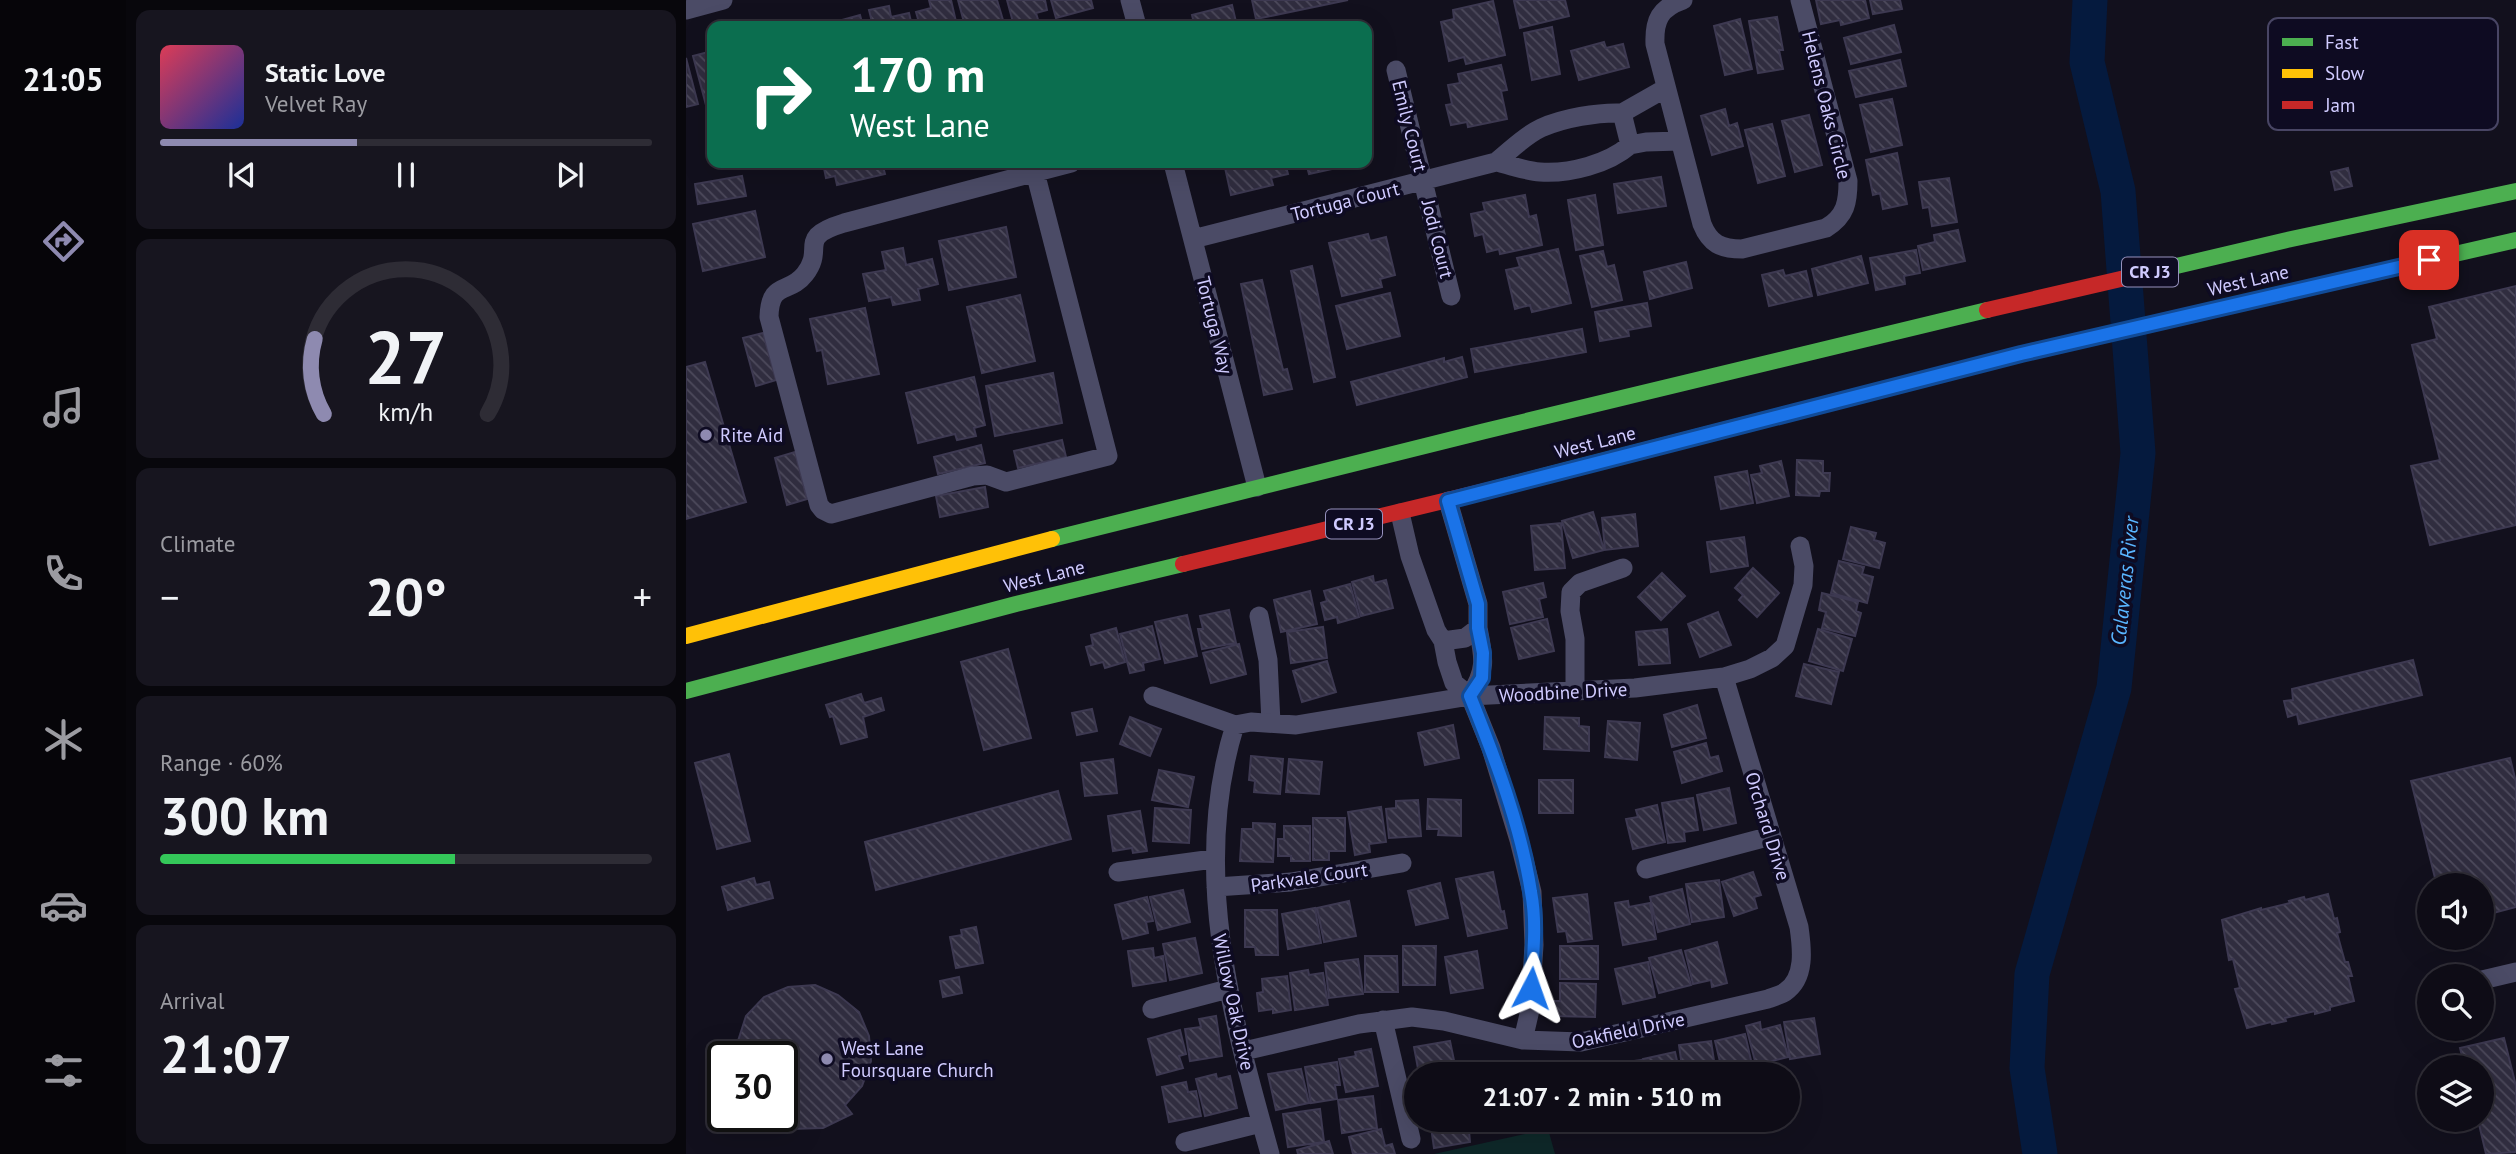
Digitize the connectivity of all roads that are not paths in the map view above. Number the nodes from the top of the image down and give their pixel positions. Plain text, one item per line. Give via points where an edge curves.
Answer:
1 (723, 0) edge
2 (1130, 0) edge
3 (1683, 0) edge
4 (1800, 0) edge
5 (686, 10) edge
6 (1136, 21) edge
7 (1396, 70) dead end
8 (1666, 88) junction
9 (1622, 113) junction
10 (1680, 141) junction
11 (1630, 145) junction
12 (1496, 162) junction
13 (1051, 168) edge
14 (1174, 168) edge
15 (1035, 172) junction
16 (1424, 182) junction
17 (2516, 191) edge
18 (2516, 222) edge
19 (1193, 239) junction
20 (2516, 240) edge
21 (2474, 250) junction
22 (1451, 296) dead end
23 (1257, 487) junction
24 (1448, 501) junction
25 (1400, 513) junction
26 (1800, 546) dead end
27 (1623, 568) dead end
28 (1259, 616) dead end
29 (1478, 628) junction
30 (686, 636) edge
31 (1443, 641) junction
32 (1724, 677) junction
33 (686, 691) edge
34 (1575, 691) junction
35 (1153, 696) dead end
36 (1470, 696) junction
37 (1271, 723) junction
38 (1235, 725) junction
39 (1771, 836) junction
40 (1213, 859) junction
41 (1402, 863) dead end
42 (1646, 869) dead end
43 (1118, 872) dead end
44 (1216, 887) junction
45 (2516, 972) edge
46 (1797, 976) joint
47 (2494, 977) edge
48 (1228, 989) junction
49 (1152, 1009) dead end
50 (1383, 1020) junction
51 (1523, 1040) junction
52 (1244, 1051) junction
53 (1261, 1123) junction
54 (1411, 1139) dead end
55 (1185, 1142) dead end
56 (1270, 1154) edge

1 - 5 street
2 - 6 street
3 - 8 street, Helens Oaks Circle via 1667,7 1657,20 1655,44
4 - 10 street, Helens Oaks Circle via 1848,181 1848,200 1836,222 1742,249 1716,244 1702,224
7 - 16 street, Emily Court
8 - 9 street
8 - 10 street, Helens Oaks Circle
9 - 11 street
9 - 12 street, Tortuga Court via 1601,113 1541,128
10 - 11 street
11 - 12 street, Tortuga Court via 1609,160 1559,172
12 - 16 street, Tortuga Court
13 - 15 street
14 - 19 street, Tortuga Way
15 - 15 street via 823,229 813,241 805,275 778,290 770,302 769,317 823,510 831,514 973,476 1006,482 1108,456
16 - 19 street, Tortuga Court
16 - 22 street, Jodi Court
17 - 23 main road, West Lane / CR J3 via 1735,369
18 - 21 main road
19 - 23 street, Tortuga Way
20 - 21 main road, West Lane / CR J3
21 - 24 main road, West Lane / CR J3 via 2021,354
23 - 30 main road, West Lane / CR J3
24 - 25 main road, West Lane / CR J3
24 - 29 street via 1478,604
25 - 31 street via 1410,555
25 - 33 main road, West Lane / CR J3 via 1016,604
26 - 32 street, Woodbine Drive via 1802,585 1785,646 1772,658
27 - 34 street via 1580,583 1571,592
28 - 37 street via 1268,660
29 - 31 street via 1465,638
29 - 36 street via 1482,678
31 - 36 street via 1454,683
32 - 34 street, Woodbine Drive
32 - 39 street, Orchard Drive
34 - 36 street, Woodbine Drive
35 - 38 street, Woodbine Drive
36 - 37 street, Woodbine Drive via 1323,722
36 - 51 street via 1491,748 1532,892 1534,945 1530,1010
37 - 38 street, Woodbine Drive
38 - 40 street, Willow Oak Drive via 1225,763
39 - 42 street
39 - 46 street, Orchard Drive via 1799,927 1803,953
40 - 43 street
40 - 44 street, Willow Oak Drive
41 - 44 street, Parkvale Court via 1291,883
44 - 48 street, Willow Oak Drive
45 - 47 street
46 - 51 street, Oakfield Drive via 1786,992 1768,999 1581,1042
48 - 49 street
48 - 52 street, Willow Oak Drive
50 - 51 street, Oakfield Drive via 1444,1021
50 - 52 street, Oakfield Drive
50 - 54 street
52 - 53 street, Willow Oak Drive
53 - 55 street
53 - 56 street, Willow Oak Drive

